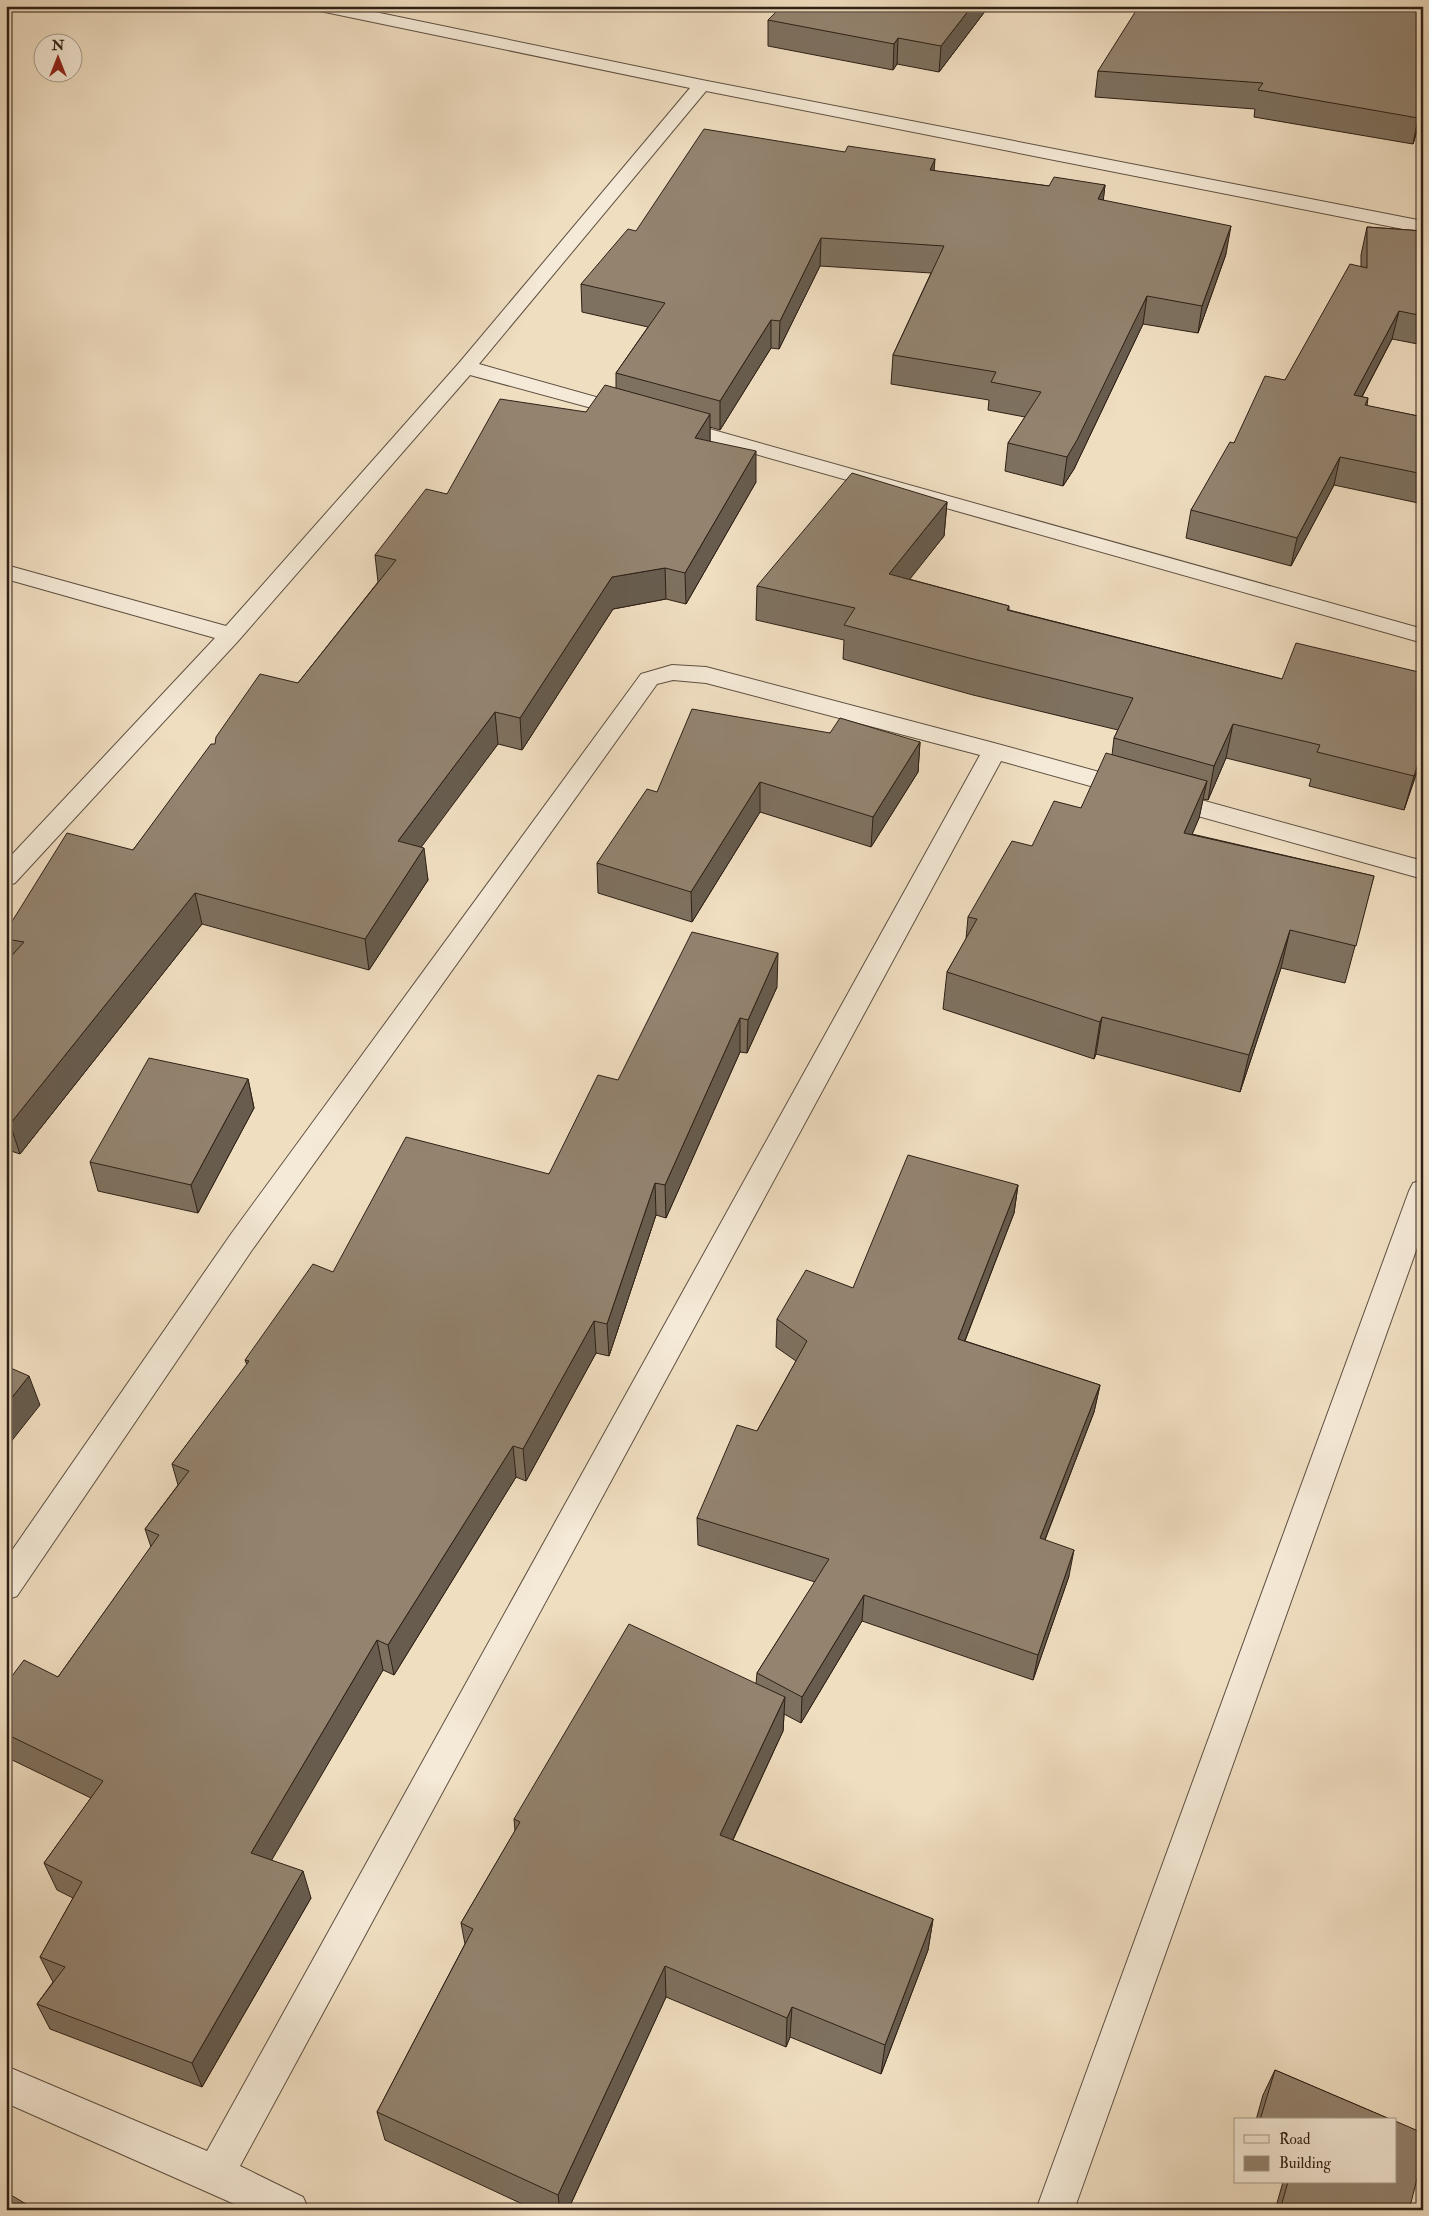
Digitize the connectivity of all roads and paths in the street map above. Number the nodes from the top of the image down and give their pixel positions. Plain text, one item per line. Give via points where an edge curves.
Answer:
1 (320, 6) edge
2 (702, 85) junction
3 (1423, 227) edge
4 (466, 367) junction
5 (6, 572) edge
6 (231, 635) junction
7 (1423, 636) edge
8 (994, 751) junction
9 (1423, 870) edge
10 (6, 877) edge
11 (1423, 1191) edge
12 (6, 1586) edge
13 (6, 2084) edge
14 (214, 2174) junction
15 (290, 2210) edge
16 (1055, 2210) edge

1 - 2 street
2 - 3 street
2 - 4 street
4 - 6 street
4 - 7 street
5 - 6 street
6 - 10 street
8 - 9 street
8 - 12 street via 706,675 672,672 649,679 317,1136 111,1427
8 - 14 street
11 - 16 street
13 - 14 street
14 - 15 street

